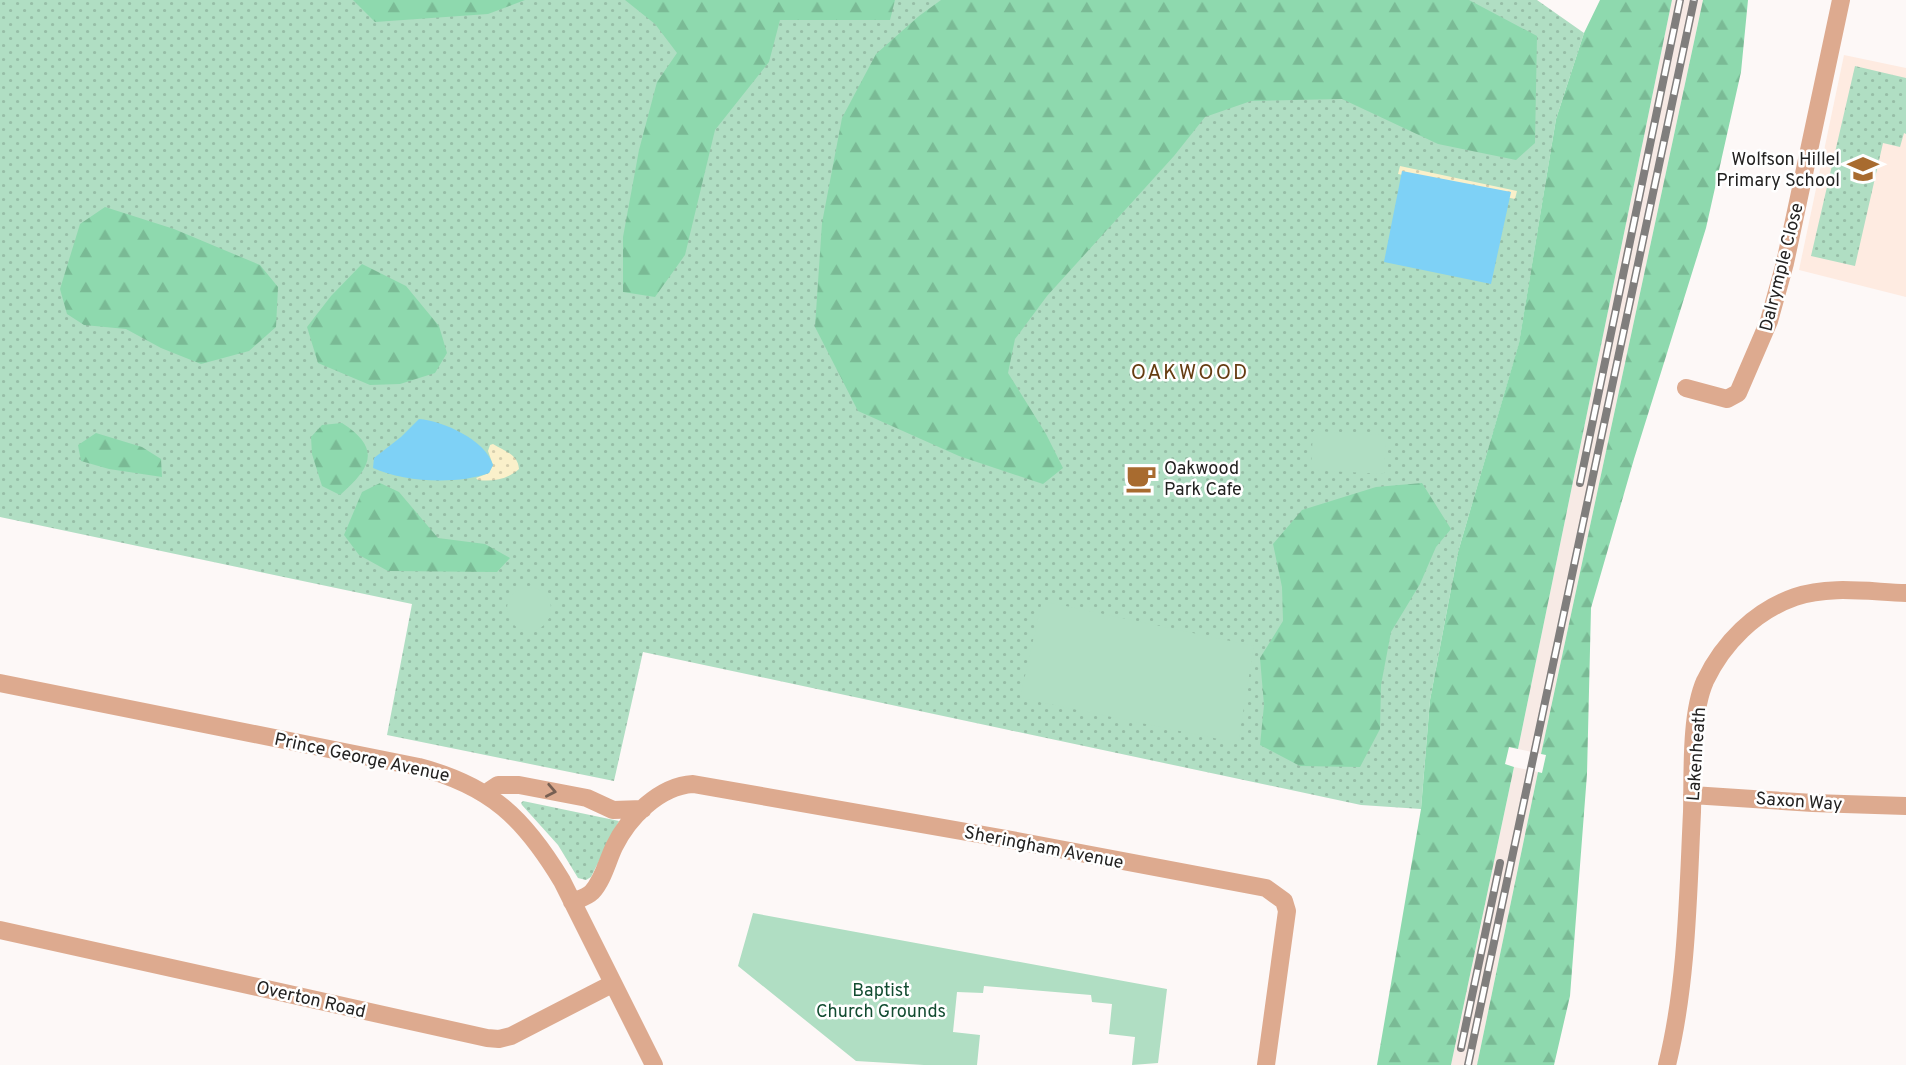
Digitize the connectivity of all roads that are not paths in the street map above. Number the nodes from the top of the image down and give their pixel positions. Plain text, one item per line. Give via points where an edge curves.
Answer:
1 (1841, 0) edge
2 (1685, 388) dead end
3 (1906, 593) edge
4 (0, 683) edge
5 (486, 793) junction
6 (1692, 795) junction
7 (1906, 806) edge
8 (643, 809) junction
9 (572, 902) junction
10 (0, 930) edge
11 (612, 984) junction
12 (654, 1065) edge
13 (1266, 1065) edge
14 (1667, 1065) edge

1 - 2 street, Dalrymple Close via 1785,263 1758,350 1738,393 1727,399
3 - 6 street, Lakenheath via 1829,591 1796,597 1761,613 1740,631 1704,683 1697,712
4 - 5 street, Prince George Avenue via 419,766
5 -> 8 street via 498,785 519,785 587,798 613,810
5 - 9 street, Prince George Avenue via 544,852
6 - 7 street, Saxon Way
6 - 14 street, Lakenheath via 1686,914 1675,1030
8 - 9 street, Sheringham Avenue via 617,841 593,891
8 - 13 street, Sheringham Avenue via 667,790 701,785 1266,888 1279,896 1287,911
9 - 11 street, Prince George Avenue
10 - 11 street, Overton Road via 487,1038 511,1036
11 - 12 street, Prince George Avenue

